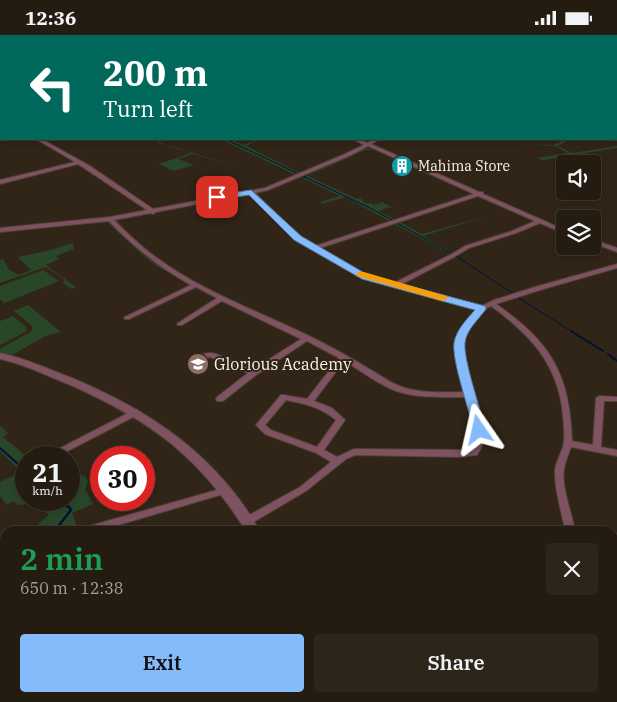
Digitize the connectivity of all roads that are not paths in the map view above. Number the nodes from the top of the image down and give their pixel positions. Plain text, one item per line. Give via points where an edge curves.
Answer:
1 (40, 140) edge
2 (357, 140) edge
3 (376, 140) edge
4 (367, 145) junction
5 (79, 161) junction
6 (0, 182) edge
7 (251, 192) junction
8 (481, 193) junction
9 (152, 211) junction
10 (110, 219) junction
11 (539, 221) junction
12 (556, 228) edge
13 (0, 230) edge
14 (601, 244) edge
15 (314, 248) junction
16 (617, 250) edge
17 (617, 266) edge
18 (196, 285) junction
19 (395, 285) junction
20 (221, 299) junction
21 (492, 304) junction
22 (481, 309) junction
23 (126, 318) dead end
24 (180, 324) dead end
25 (307, 338) junction
26 (0, 356) edge
27 (343, 357) junction
28 (192, 362) dead end
29 (253, 373) junction
30 (471, 395) junction
31 (220, 399) dead end
32 (617, 399) edge
33 (309, 402) junction
34 (136, 412) junction
35 (568, 443) junction
36 (71, 446) edge
37 (596, 449) junction
38 (319, 451) junction
39 (617, 453) edge
40 (337, 461) junction
41 (224, 491) junction
42 (103, 526) edge
43 (250, 526) edge
44 (569, 526) edge

1 - 5 street
2 - 4 street
3 - 4 street
4 - 7 street via 280,185
4 - 8 street
5 - 6 street
5 - 9 street
7 - 9 street
7 - 15 street via 298,238
8 - 11 street
8 - 15 street
9 - 10 street
10 - 13 street
10 - 18 street via 146,253
11 - 12 street
11 - 19 street via 467,247
14 - 16 street
15 - 19 street via 365,277
17 - 21 street
18 - 20 street
18 - 23 street
19 - 22 street
20 - 24 street
20 - 25 street
21 - 22 street
21 - 35 street via 529,333 552,361 563,391
22 - 30 street via 464,329 460,343
25 - 27 street
25 - 29 street
26 - 34 street via 107,396
27 - 30 street via 404,391
27 - 33 street
28 - 29 street via 211,355
29 - 31 street
30 - 40 street via 479,430 479,445 474,453 362,451
32 - 37 street via 600,398
33 - 38 street via 341,420
33 - 38 street via 284,397 260,425 268,432
34 - 36 street
34 - 41 street via 180,443 202,463
35 - 37 street
35 - 44 street via 559,472
37 - 39 street
38 - 40 street
40 - 43 street
41 - 42 street
41 - 43 street

